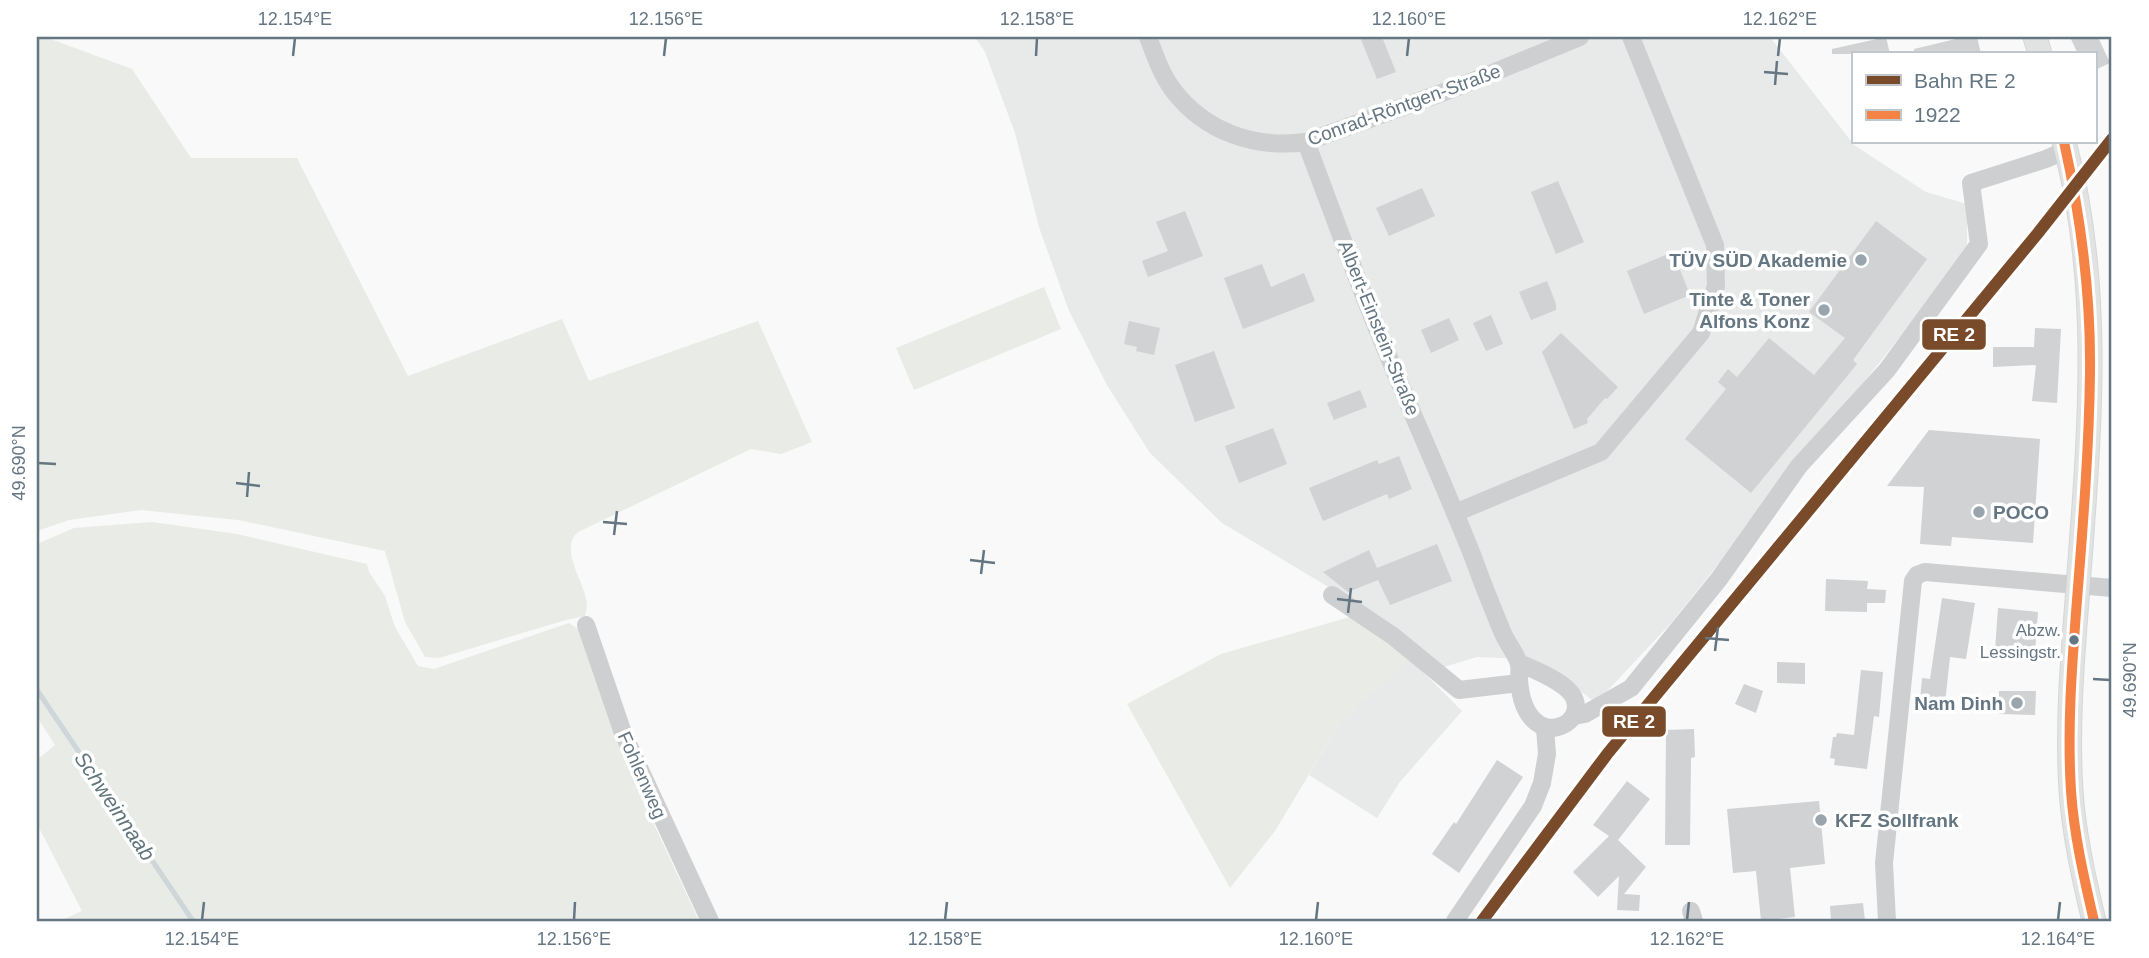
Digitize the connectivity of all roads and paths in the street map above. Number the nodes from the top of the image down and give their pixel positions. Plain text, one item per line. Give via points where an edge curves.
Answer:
1 (1147, 37) edge
2 (1580, 37) edge
3 (1631, 37) edge
4 (1306, 142) junction
5 (2065, 146) edge
6 (1455, 513) junction
7 (2078, 585) junction
8 (2112, 588) edge
9 (1332, 595) dead end
10 (586, 625) dead end
11 (1519, 663) junction
12 (1519, 682) junction
13 (1574, 716) junction
14 (1545, 728) junction
15 (710, 921) edge
16 (1455, 921) edge
17 (1886, 921) edge
18 (2094, 921) edge

1 - 4 street, Conrad-Röntgen-Straße via 1172,90 1208,122 1245,140 1285,145
2 - 4 street, Conrad-Röntgen-Straße
3 - 6 street via 1715,245 1716,286 1701,333 1601,452
4 - 6 street, Albert-Einstein-Straße
5 - 7 main road via 2088,278 2091,365
5 - 13 street via 2046,159 1971,183 1979,244 1887,370 1799,466 1719,579 1631,688
6 - 11 street, Albert-Einstein-Straße via 1503,635
7 - 8 street
7 - 17 street via 1917,575 1884,863
7 - 18 main road via 2069,707 2071,792
9 - 12 street via 1393,636 1459,690
10 - 15 street, Fohlenweg via 623,733
11 - 12 street, Albert-Einstein-Straße
11 - 13 street via 1569,691 1574,698
12 - 14 street, Albert-Einstein-Straße via 1529,716
13 - 14 street via 1560,727
14 - 16 street via 1547,754 1532,806

